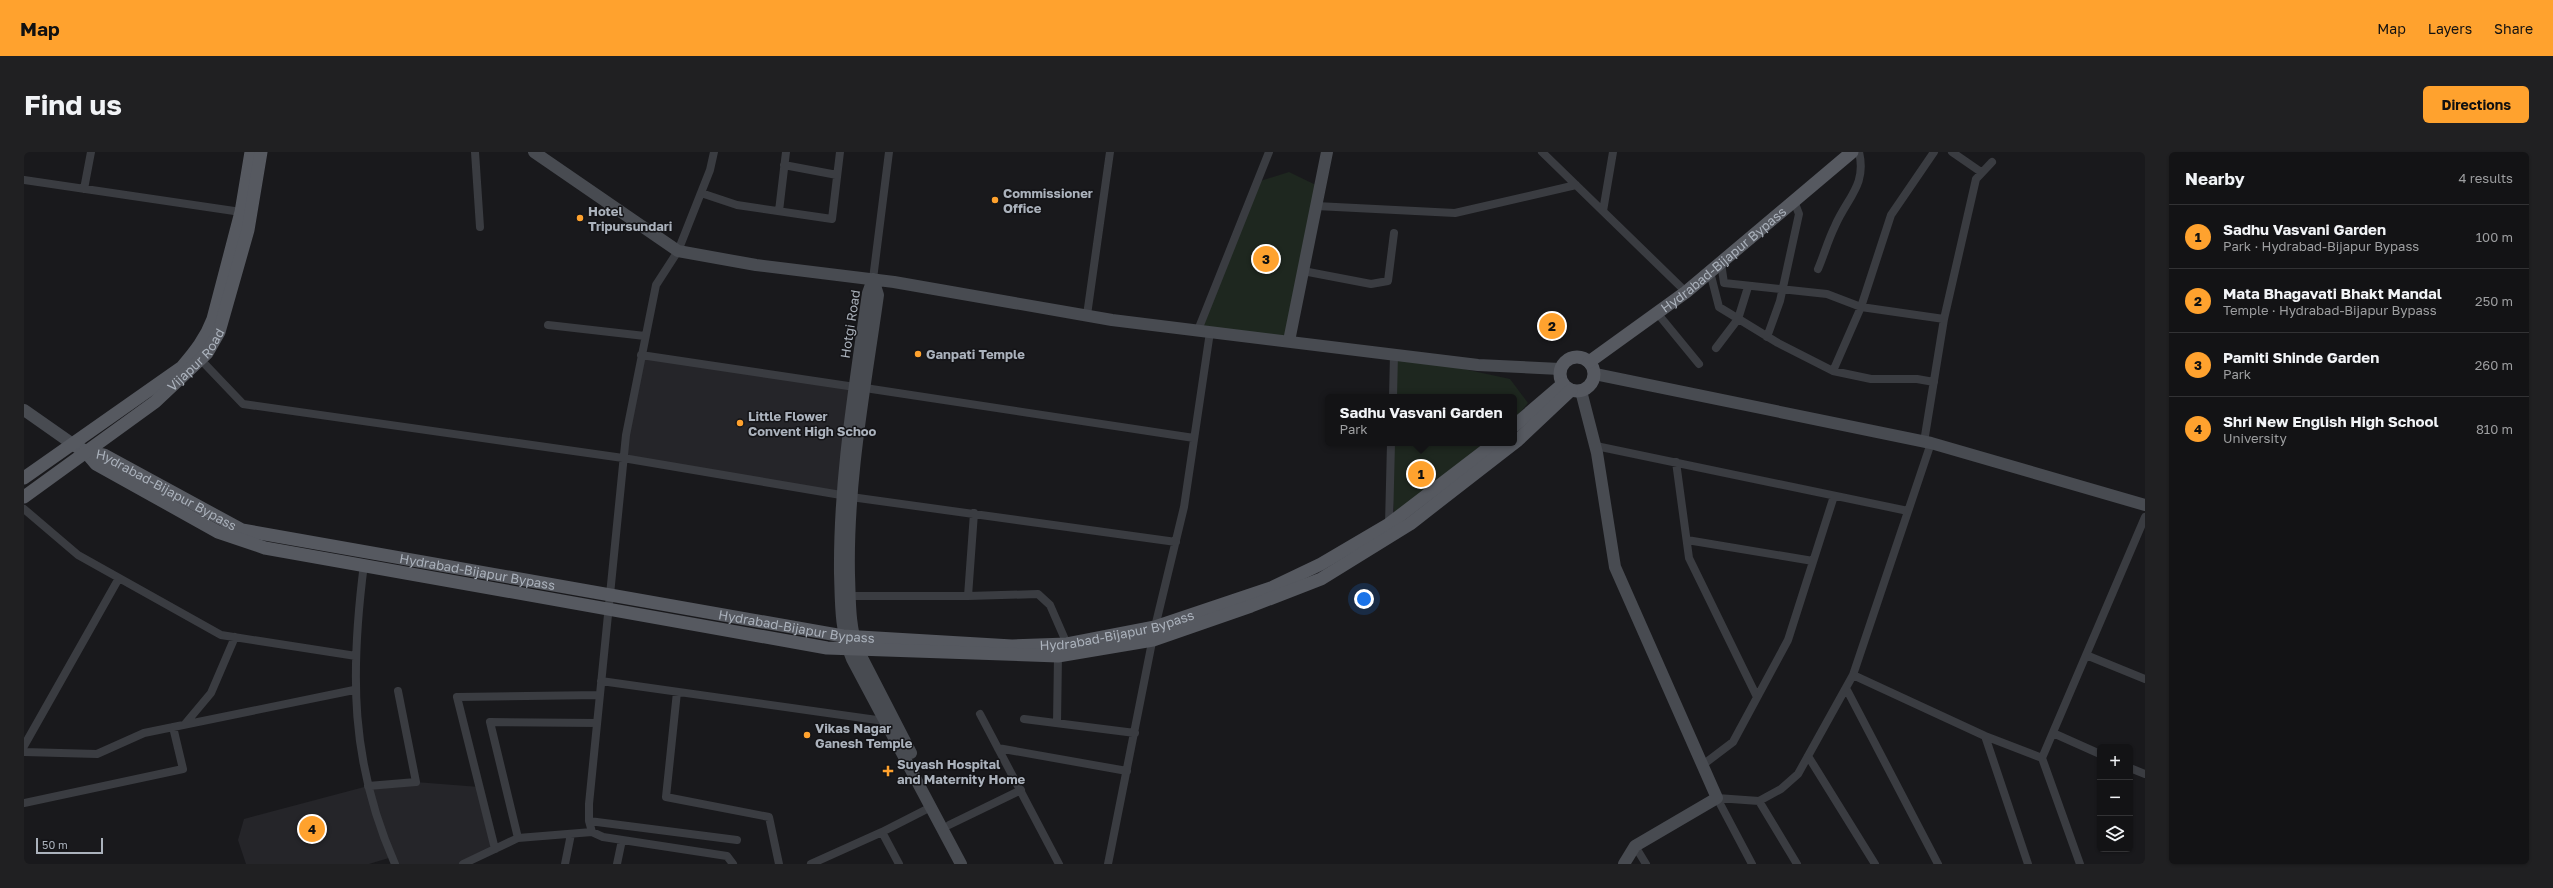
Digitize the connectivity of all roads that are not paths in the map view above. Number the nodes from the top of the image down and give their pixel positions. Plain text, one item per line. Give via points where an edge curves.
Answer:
1 (91, 152) edge
2 (251, 152) edge
3 (261, 152) edge
4 (475, 152) edge
5 (534, 152) edge
6 (714, 152) edge
7 (786, 152) edge
8 (840, 152) edge
9 (889, 152) edge
10 (1110, 152) edge
11 (1269, 152) edge
12 (1327, 152) edge
13 (1542, 152) edge
14 (1613, 152) edge
15 (1852, 152) edge
16 (1859, 152) edge
17 (1934, 152) edge
18 (1952, 152) edge
19 (1992, 162) dead end
20 (784, 165) junction
21 (1981, 172) junction
22 (837, 175) junction
23 (24, 180) edge
24 (1576, 185) junction
25 (84, 189) junction
26 (701, 193) junction
27 (1794, 202) junction
28 (1316, 206) junction
29 (779, 211) junction
30 (1603, 211) junction
31 (241, 212) junction
32 (480, 227) dead end
33 (1394, 233) dead end
34 (678, 251) junction
35 (1720, 263) junction
36 (1818, 269) dead end
37 (1303, 271) junction
38 (1710, 272) junction
39 (873, 279) junction
40 (1748, 287) junction
41 (1782, 291) junction
42 (1686, 292) junction
43 (1861, 307) junction
44 (1658, 314) junction
45 (1086, 315) junction
46 (1738, 318) junction
47 (1944, 319) junction
48 (548, 326) dead end
49 (1204, 331) junction
50 (645, 336) junction
51 (1767, 337) junction
52 (1288, 341) junction
53 (1716, 348) dead end
54 (1394, 354) junction
55 (641, 355) junction
56 (201, 360) junction
57 (1589, 362) junction
58 (1699, 364) dead end
59 (1560, 369) junction
60 (1833, 371) junction
61 (1595, 374) junction
62 (1934, 382) junction
63 (860, 388) junction
64 (1572, 388) junction
65 (1393, 394) edge
66 (24, 410) edge
67 (1517, 424) edge
68 (1194, 438) junction
69 (1517, 441) edge
70 (1928, 442) junction
71 (1391, 446) edge
72 (1491, 446) edge
73 (1510, 446) edge
74 (1596, 446) junction
75 (80, 448) junction
76 (623, 458) junction
77 (1676, 462) junction
78 (24, 478) edge
79 (846, 496) junction
80 (1834, 496) junction
81 (24, 497) edge
82 (2145, 505) edge
83 (24, 509) edge
84 (1908, 511) junction
85 (974, 513) junction
86 (2145, 517) edge
87 (1389, 524) junction
88 (1687, 540) junction
89 (1176, 542) junction
90 (1813, 561) junction
91 (364, 564) junction
92 (118, 578) junction
93 (850, 596) junction
94 (968, 596) junction
95 (608, 601) junction
96 (1156, 627) junction
97 (235, 637) junction
98 (848, 637) junction
99 (1153, 640) junction
100 (1067, 644) junction
101 (853, 649) junction
102 (2086, 655) junction
103 (356, 656) junction
104 (1058, 656) junction
105 (1853, 675) junction
106 (2145, 679) edge
107 (602, 681) junction
108 (354, 690) junction
109 (1847, 690) junction
110 (398, 691) dead end
111 (677, 692) junction
112 (600, 695) junction
113 (1757, 697) junction
114 (980, 714) dead end
115 (1024, 719) dead end
116 (884, 722) junction
117 (597, 723) junction
118 (1057, 723) junction
119 (185, 724) junction
120 (173, 727) junction
121 (1135, 733) junction
122 (2053, 734) junction
123 (1985, 736) junction
124 (24, 746) edge
125 (998, 748) junction
126 (24, 752) edge
127 (2097, 753) edge
128 (1808, 756) junction
129 (2042, 758) junction
130 (1704, 764) junction
131 (2133, 769) edge
132 (1127, 771) junction
133 (2145, 774) edge
134 (368, 786) junction
135 (1021, 790) junction
136 (1717, 798) junction
137 (1759, 801) junction
138 (24, 803) edge
139 (931, 807) junction
140 (589, 821) junction
141 (949, 825) junction
142 (592, 832) junction
143 (882, 832) junction
144 (571, 834) junction
145 (518, 838) junction
146 (622, 840) junction
147 (737, 840) dead end
148 (1635, 846) junction
149 (495, 849) junction
150 (2080, 862) edge
151 (468, 863) edge
152 (395, 864) edge
153 (565, 864) edge
154 (617, 864) edge
155 (733, 864) edge
156 (779, 864) edge
157 (811, 864) edge
158 (899, 864) edge
159 (962, 864) edge
160 (970, 864) edge
161 (1059, 864) edge
162 (1108, 864) edge
163 (1624, 864) edge
164 (1646, 864) edge
165 (1752, 864) edge
166 (1797, 864) edge
167 (1875, 864) edge
168 (1938, 864) edge
169 (2028, 864) edge
170 (2071, 864) edge

1 - 25 street
2 - 31 main road, Vijapur Road
3 - 56 main road, Vijapur Road via 248,230 231,294 219,332 208,353
4 - 32 street
5 - 34 main road
6 - 26 street
7 - 20 street
8 - 22 street
9 - 39 street
10 - 45 street
11 - 49 street
12 - 28 main road
13 - 24 street
14 - 30 street
15 - 27 main road, Hydrabad-Bijapur Bypass
16 - 36 street via 1862,164 1860,179 1834,227
17 - 43 street via 1891,215
18 - 21 street
19 - 21 street
20 - 22 street
20 - 29 street
21 - 47 street via 1976,179
22 - 29 street via 832,219
23 - 25 street
24 - 28 street via 1455,213
24 - 30 street
25 - 31 street
26 - 29 street via 737,205
26 - 34 street
27 - 35 main road, Hydrabad-Bijapur Bypass
27 - 41 street via 1798,214
28 - 37 main road
30 - 42 street
31 - 75 main road, Vijapur Road via 207,335 182,367
33 - 37 street via 1388,281 1371,284
34 - 39 main road
34 - 50 street via 656,285
35 - 38 main road, Hydrabad-Bijapur Bypass
35 - 40 street via 1724,283
37 - 52 main road
38 - 42 main road, Hydrabad-Bijapur Bypass
38 - 46 street via 1719,307
39 - 45 main road
39 - 63 main road, Hotgi Road via 878,295
40 - 41 street
40 - 46 street
41 - 43 street via 1828,294
41 - 51 street
42 - 44 main road, Hydrabad-Bijapur Bypass
43 - 47 street
43 - 60 street
44 - 57 main road, Hydrabad-Bijapur Bypass
44 - 58 street
45 - 49 main road
46 - 51 street
46 - 53 street
47 - 62 street
48 - 50 street
49 - 52 main road
49 - 68 street
50 - 55 street
51 - 60 street
52 - 54 main road
54 - 59 main road via 1478,364
54 - 65 street
55 - 63 street
55 - 76 street
56 - 75 main road, Vijapur Road via 155,402
56 - 76 street via 243,404
57 - 59 main road via 1584,358 1573,357
57 - 61 main road
59 - 64 main road
60 - 62 street via 1871,379 1917,379
61 - 64 main road via 1591,385
61 - 70 main road
62 - 70 street
63 - 68 street
63 - 79 main road, Hotgi Road
64 - 67 main road
64 - 69 main road
64 - 74 main road
66 - 75 main road
68 - 89 street
70 - 82 main road
70 - 84 street
71 - 87 street
72 - 87 main road, Hydrabad-Bijapur Bypass
73 - 99 main road via 1410,524 1321,579
74 - 77 street
74 - 130 main road via 1615,567
75 - 78 main road, Vijapur Road
75 - 81 main road, Vijapur Road
75 - 91 main road via 96,464 218,532 265,548
75 - 95 main road, Hydrabad-Bijapur Bypass via 104,455 242,530
76 - 79 street
76 - 95 street
77 - 80 street
77 - 88 street
79 - 85 street
79 - 93 main road, Hotgi Road
79 - 98 main road, Hotgi Road via 840,529
80 - 84 street
80 - 90 street
83 - 92 street via 78,555
84 - 105 street
85 - 89 street
85 - 94 street
86 - 102 street
87 - 96 main road, Hydrabad-Bijapur Bypass via 1321,564 1271,588
88 - 90 street
88 - 113 street via 1690,558
89 - 96 street
90 - 113 street via 1788,640
91 - 95 main road
91 - 103 street
92 - 97 street via 221,635
92 - 124 street
93 - 94 street
93 - 98 main road, Hotgi Road
94 - 100 street via 1038,594 1050,605
95 - 98 main road, Hydrabad-Bijapur Bypass
95 - 101 main road
95 - 107 street
96 - 99 street
96 - 100 main road, Hydrabad-Bijapur Bypass
97 - 103 street
97 - 119 street via 211,693
98 - 100 main road, Hydrabad-Bijapur Bypass via 1012,646
98 - 101 main road, Hotgi Road
99 - 104 main road
99 - 121 street
101 - 104 main road
101 - 116 main road, Hotgi Road
101 - 141 main road, Hotgi Road
102 - 106 street
102 - 122 street
103 - 108 street
104 - 118 street
105 - 109 street
105 - 123 street
107 - 111 street
107 - 112 street
108 - 119 street
108 - 134 street via 359,739
109 - 128 street
109 - 168 street
110 - 134 street via 416,782
111 - 116 street
111 - 156 street via 666,797 768,817
112 - 117 street
112 - 149 street via 456,697
113 - 130 street via 1733,742
114 - 125 street
115 - 118 street
116 - 139 main road, Hotgi Road
117 - 140 street
117 - 145 street via 490,722
118 - 121 street
119 - 120 street
120 - 126 street via 144,733 97,754
120 - 138 street via 183,769
121 - 132 street
122 - 127 street
122 - 129 street
123 - 129 street
123 - 169 street
125 - 132 street
125 - 135 street
128 - 137 street via 1798,774
128 - 167 street
129 - 150 street
130 - 136 main road
131 - 133 street
132 - 162 street
134 - 152 street via 381,833
135 - 141 street
135 - 161 street
136 - 137 street
136 - 148 main road
136 - 165 street
137 - 166 street
139 - 143 street
139 - 159 main road, Hotgi Road
140 - 142 street
140 - 147 street
141 - 160 main road, Hotgi Road
142 - 144 street
142 - 146 street via 603,838
143 - 157 street
143 - 158 street
144 - 145 street
144 - 153 street
145 - 149 street
146 - 154 street
146 - 155 street via 707,851 727,856
148 - 163 main road
148 - 164 street
149 - 151 street
150 - 170 street

